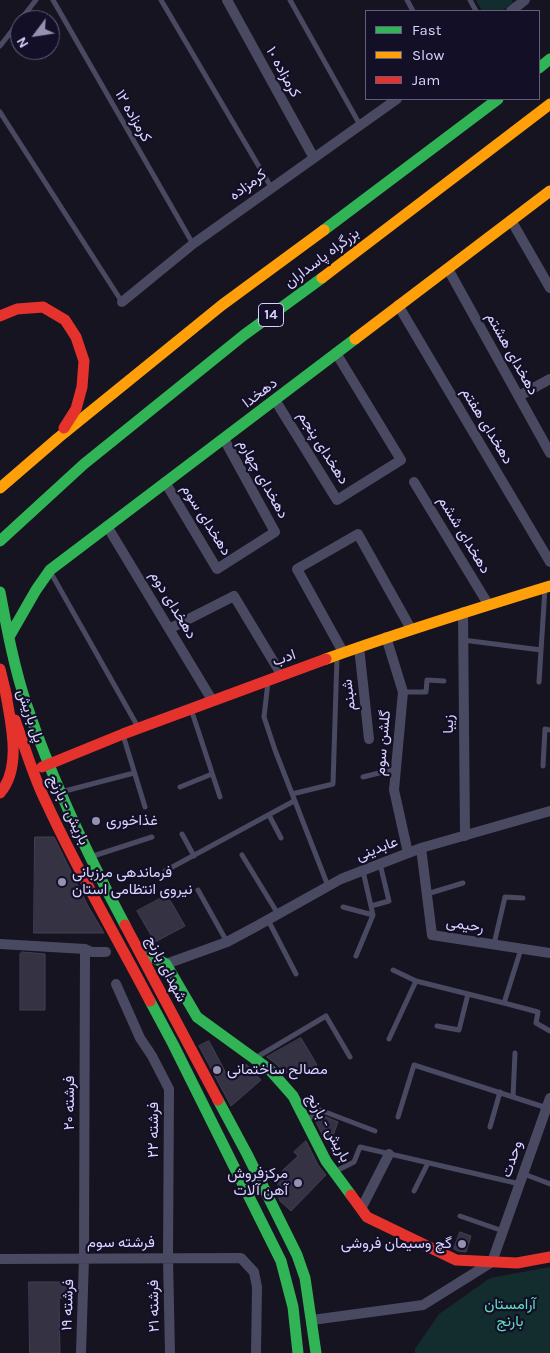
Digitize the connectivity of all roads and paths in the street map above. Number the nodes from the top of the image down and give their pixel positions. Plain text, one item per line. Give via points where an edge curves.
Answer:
1 (36, 0) edge
2 (53, 0) edge
3 (162, 0) edge
4 (226, 0) edge
5 (290, 0) edge
6 (525, 0) edge
7 (512, 10) edge
8 (0, 46) edge
9 (550, 59) edge
10 (540, 67) edge
11 (396, 100) edge
12 (497, 100) edge
13 (550, 104) edge
14 (0, 112) edge
15 (360, 125) junction
16 (314, 158) junction
17 (271, 187) junction
18 (550, 191) edge
19 (511, 220) junction
20 (192, 244) junction
21 (448, 269) junction
22 (550, 288) edge
23 (122, 302) joint
24 (398, 305) junction
25 (0, 316) edge
26 (336, 353) junction
27 (550, 379) edge
28 (519, 396) junction
29 (275, 400) junction
30 (58, 438) junction
31 (224, 439) junction
32 (550, 453) edge
33 (165, 482) junction
34 (414, 482) dead end
35 (0, 488) edge
36 (107, 526) junction
37 (275, 532) joint
38 (1, 540) edge
39 (550, 562) edge
40 (50, 570) junction
41 (548, 587) edge
42 (0, 592) edge
43 (488, 604) junction
44 (463, 612) junction
45 (169, 629) junction
46 (411, 629) junction
47 (9, 637) junction
48 (386, 637) junction
49 (463, 640) junction
50 (359, 647) junction
51 (541, 650) junction
52 (340, 654) junction
53 (0, 669) edge
54 (281, 674) junction
55 (268, 679) junction
56 (444, 682) dead end
57 (540, 682) dead end
58 (4, 689) junction
59 (403, 692) junction
60 (212, 700) junction
61 (191, 708) junction
62 (139, 728) junction
63 (550, 730) edge
64 (123, 734) junction
65 (370, 739) dead end
66 (50, 763) junction
67 (543, 766) dead end
68 (396, 769) junction
69 (33, 772) junction
70 (134, 773) junction
71 (212, 774) junction
72 (363, 777) dead end
73 (180, 787) dead end
74 (60, 792) junction
75 (0, 793) edge
76 (292, 794) junction
77 (220, 797) dead end
78 (294, 801) junction
79 (145, 807) dead end
80 (550, 811) edge
81 (268, 815) junction
82 (182, 834) dead end
83 (465, 836) junction
84 (152, 837) dead end
85 (281, 838) dead end
86 (421, 848) junction
87 (408, 853) junction
88 (242, 855) dead end
89 (194, 856) junction
90 (90, 857) junction
91 (380, 864) junction
92 (165, 871) dead end
93 (363, 871) junction
94 (463, 883) dead end
95 (328, 887) junction
96 (198, 890) dead end
97 (427, 894) junction
98 (523, 898) dead end
99 (371, 906) junction
100 (343, 907) dead end
101 (278, 914) junction
102 (373, 915) junction
103 (103, 916) joint
104 (268, 920) junction
105 (226, 942) junction
106 (0, 944) edge
107 (494, 944) junction
108 (521, 948) junction
109 (85, 949) junction
110 (140, 951) junction
111 (106, 952) dead end
112 (550, 953) edge
113 (356, 956) dead end
114 (166, 964) junction
115 (393, 970) dead end
116 (296, 974) dead end
117 (416, 982) junction
118 (116, 984) dead end
119 (468, 994) junction
120 (504, 1003) junction
121 (437, 1026) dead end
122 (550, 1031) edge
123 (389, 1039) dead end
124 (515, 1052) dead end
125 (350, 1057) dead end
126 (254, 1058) junction
127 (500, 1092) junction
128 (513, 1096) junction
129 (549, 1105) edge
130 (398, 1118) dead end
131 (306, 1121) junction
132 (490, 1128) dead end
133 (375, 1131) dead end
134 (389, 1154) junction
135 (428, 1163) junction
136 (334, 1172) junction
137 (521, 1178) junction
138 (550, 1184) edge
139 (414, 1191) dead end
140 (361, 1209) junction
141 (460, 1216) dead end
142 (503, 1231) junction
143 (550, 1257) edge
144 (0, 1258) edge
145 (84, 1258) junction
146 (168, 1258) junction
147 (492, 1262) junction
148 (312, 1320) junction
149 (81, 1353) edge
150 (170, 1353) edge
151 (256, 1353) edge
152 (298, 1353) edge
153 (316, 1353) edge

1 - 8 lane
2 - 20 lane, کرمزاده ١٢
3 - 17 lane
4 - 16 street, کرمزاده ١٠
5 - 15 lane
6 - 7 street
9 - 10 main road
11 - 15 street, کرمزاده
12 - 30 main road, بزرگراه پاسداران / 14 via 222,305
13 - 38 main road, بزرگراه پاسداران / 14 via 236,341 84,464
14 - 23 lane
15 - 16 street, کرمزاده
16 - 17 street, کرمزاده
17 - 20 street, کرمزاده
18 - 19 main road, دهخدا
19 - 21 main road, دهخدا
19 - 22 street
20 - 23 street, کرمزاده
21 - 24 main road, دهخدا
21 - 28 street, دهخدای هشتم
24 - 26 main road, دهخدا
24 - 39 street, دهخدای هفتم
25 - 30 main road via 17,309 43,307 65,320 76,337 84,361 82,387 76,409
26 - 29 main road, دهخدا
26 - 29 street, دهخدای پنجم via 401,460 337,500
27 - 28 street
28 - 32 street, دهخدای هشتم
29 - 31 main road, دهخدا
30 - 35 main road, بزرگراه پاسداران / 14
31 - 33 main road, دهخدا
31 - 37 street, دهخدای چهارم
33 - 36 main road, دهخدا
33 - 37 street, دهخدای سوم via 217,569
34 - 43 street, دهخدای ششم
36 - 40 main road, دهخدا
36 - 45 street, دهخدای دوم
40 - 47 main road, دهخدا
40 - 62 lane
41 - 43 main road, ادب
41 - 51 lane
42 - 47 main road, شهدای بارنج
43 - 44 main road, ادب
44 - 46 main road, ادب
44 - 49 street, زیبا
45 - 54 street via 234,596
45 - 60 street, دهخدای دوم
46 - 48 main road, ادب
46 - 52 street via 358,534 297,569
47 - 66 main road, شهدای بارنج via 26,702
48 - 50 main road, ادب
48 - 59 street, گلشن سوم
49 - 51 lane
49 - 83 street, زیبا
50 - 52 main road, ادب
50 - 65 street, شبنم
51 - 57 lane
52 - 54 main road, ادب
52 - 76 lane via 333,784
53 - 58 main road, پل باریش
54 - 55 main road, ادب
55 - 60 main road, ادب
55 - 76 lane via 264,717
56 - 59 lane via 427,680 426,692
58 - 69 main road, پل باریش
58 - 75 main road via 13,741 12,764 5,788
59 - 68 street, گلشن سوم
60 - 61 main road, ادب
61 - 62 main road, ادب
61 - 71 lane
62 - 64 main road, ادب
63 - 67 lane via 545,730
64 - 66 main road, ادب
64 - 70 lane
66 - 69 main road, ادب
66 - 74 main road, شهدای بارنج
68 - 72 lane
68 - 87 street, گلشن سوم via 394,790
69 - 103 main road, باریش - بارنج
70 - 74 lane
70 - 79 lane
71 - 73 lane
71 - 77 lane
74 - 90 main road, شهدای بارنج
76 - 78 lane
78 - 81 lane
78 - 95 lane
80 - 83 street, عابدینی
81 - 85 lane
81 - 89 lane
82 - 89 lane
83 - 86 street, عابدینی
84 - 90 lane
86 - 87 street, عابدینی
86 - 97 street, رحیمی
87 - 91 street, عابدینی
88 - 101 lane
89 - 92 lane
90 - 110 main road, شهدای بارنج
91 - 93 street, عابدینی
91 - 99 lane via 390,901
93 - 95 street, عابدینی
93 - 99 lane
94 - 97 lane
95 - 101 street, عابدینی
96 - 105 lane
97 - 107 street, رحیمی via 432,935
98 - 107 lane via 505,897
99 - 102 lane
100 - 102 lane
101 - 104 street, عابدینی
102 - 113 lane
103 - 152 main road, شهدای بارنج via 174,1044 281,1261 294,1314
104 - 105 street, عابدینی
104 - 116 lane
105 - 114 street, عابدینی
106 - 109 street
107 - 108 street, رحیمی
108 - 112 street, رحیمی
108 - 120 lane
109 - 111 street
109 - 145 street, ۲۰ فرشته
110 - 114 main road
110 - 148 main road, شهدای بارنج via 297,1255 305,1278
114 - 126 main road, باریش - بارنج via 197,1017
115 - 117 lane
117 - 119 lane
117 - 123 lane
118 - 146 street, ۲۲ فرشته via 140,1038 169,1089
119 - 120 lane
119 - 121 lane via 459,1030
120 - 122 lane via 538,1012 536,1023
124 - 128 lane
125 - 126 lane via 326,1016
126 - 131 main road, باریش - بارنج via 270,1070 293,1096
127 - 128 lane
127 - 130 lane via 414,1065
127 - 132 lane
128 - 129 lane
129 - 137 street, وحدت
131 - 133 lane via 320,1110
131 - 136 main road, باریش - بارنج
134 - 135 lane
134 - 136 lane via 360,1147 354,1162
134 - 140 street
135 - 137 lane
135 - 139 lane
136 - 140 main road, باریش - بارنج
137 - 138 lane
137 - 142 street, وحدت
140 - 147 main road, باریش - بارنج via 367,1217 456,1260
141 - 142 lane
142 - 147 street, وحدت
143 - 147 main road, باریش - بارنج via 517,1263
144 - 145 street, فرشته سوم
145 - 146 street, فرشته سوم
145 - 149 street, ۱۹ فرشته
146 - 150 street, ۲۱ فرشته
146 - 151 street, فرشته سوم via 242,1258 254,1272 258,1287
147 - 148 street via 423,1305
148 - 153 main road, شهدای بارنج

